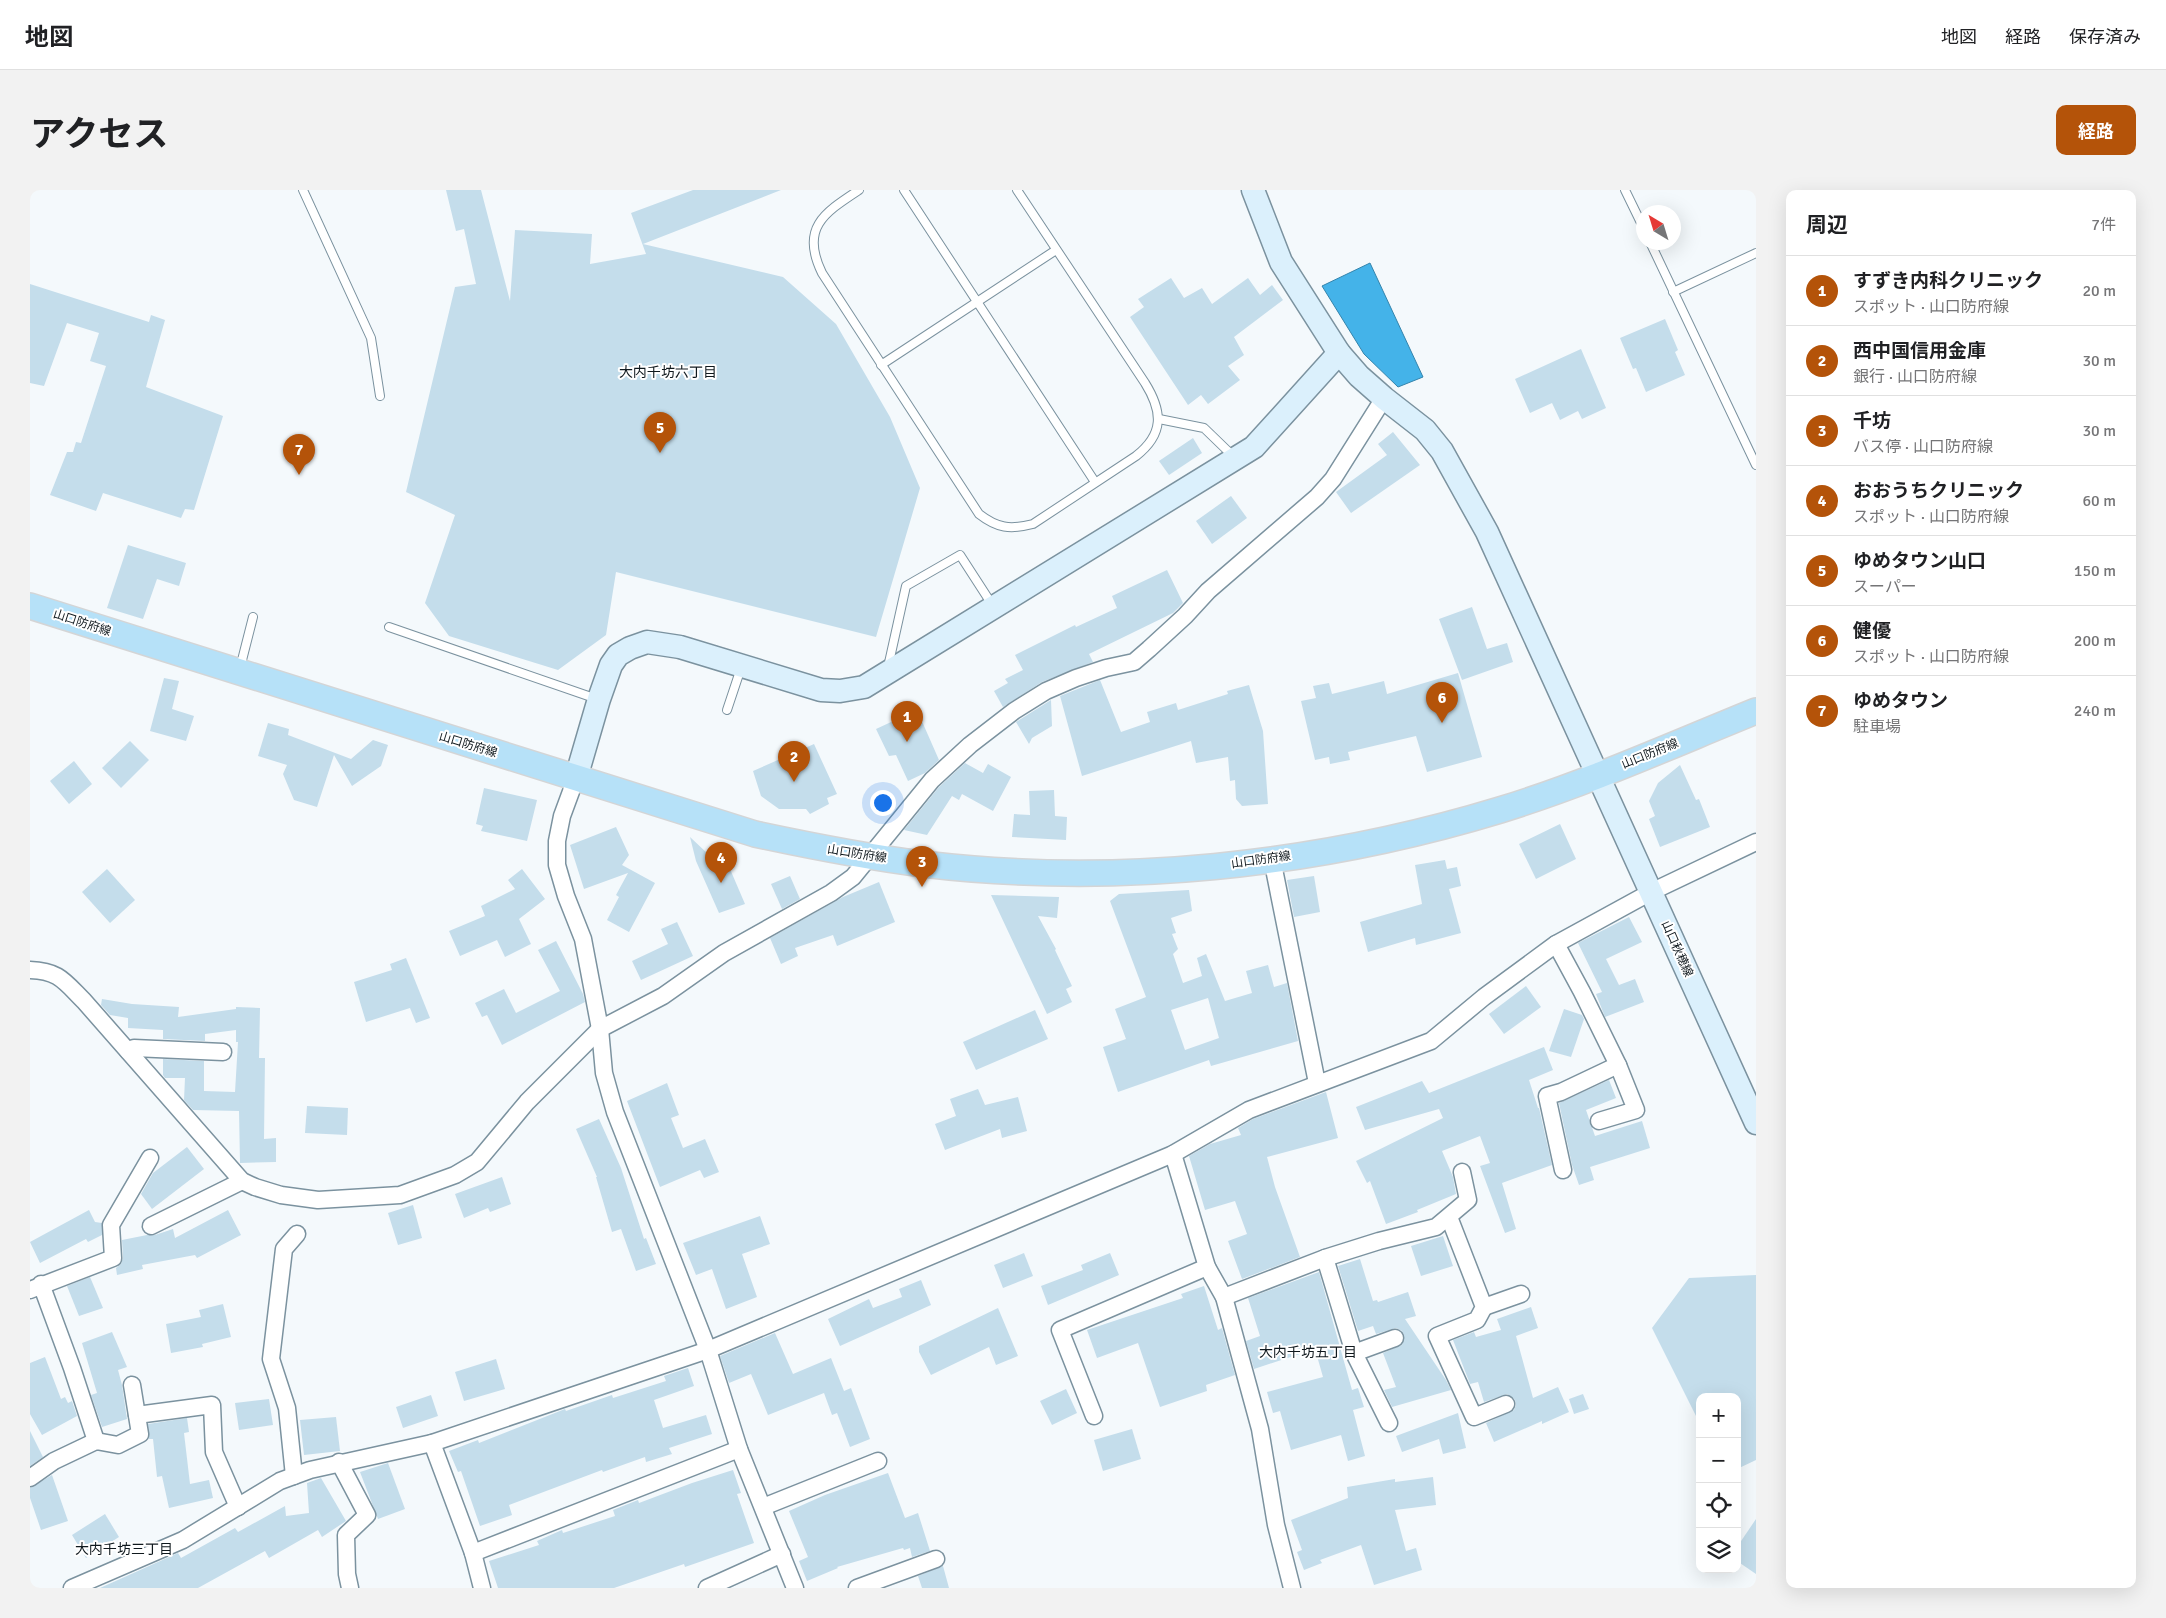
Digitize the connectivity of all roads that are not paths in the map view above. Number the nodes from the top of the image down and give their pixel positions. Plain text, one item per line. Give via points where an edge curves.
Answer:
1 (303, 190) edge
2 (859, 190) edge
3 (904, 190) edge
4 (1017, 190) edge
5 (1253, 190) edge
6 (1625, 190) edge
7 (1636, 213) edge
8 (1056, 250) junction
9 (1654, 250) edge
10 (1756, 253) edge
11 (1673, 292) junction
12 (977, 302) junction
13 (1339, 353) junction
14 (881, 365) junction
15 (380, 396) dead end
16 (1384, 398) junction
17 (1159, 419) junction
18 (1236, 458) junction
19 (1756, 466) edge
20 (1095, 482) junction
21 (30, 606) edge
22 (994, 607) junction
23 (253, 617) dead end
24 (389, 627) dead end
25 (742, 666) junction
26 (239, 673) junction
27 (887, 674) junction
28 (599, 699) junction
29 (727, 710) dead end
30 (1756, 711) edge
31 (1597, 775) junction
32 (576, 778) junction
33 (1756, 842) edge
34 (870, 857) junction
35 (1272, 860) junction
36 (1651, 892) junction
37 (1556, 944) junction
38 (30, 970) edge
39 (600, 1028) junction
40 (128, 1051) junction
41 (223, 1052) dead end
42 (1618, 1065) junction
43 (1317, 1083) junction
44 (1599, 1121) dead end
45 (1756, 1123) edge
46 (1173, 1154) junction
47 (150, 1158) dead end
48 (1563, 1170) dead end
49 (1462, 1172) dead end
50 (242, 1181) junction
51 (1449, 1217) junction
52 (151, 1226) dead end
53 (297, 1234) dead end
54 (1325, 1258) junction
55 (1207, 1267) junction
56 (35, 1287) edge
57 (1521, 1294) dead end
58 (1224, 1297) junction
59 (1484, 1307) junction
60 (1395, 1338) dead end
61 (708, 1350) junction
62 (1354, 1353) junction
63 (132, 1385) dead end
64 (1506, 1404) dead end
65 (137, 1415) junction
66 (1094, 1416) dead end
67 (1388, 1424) dead end
68 (96, 1441) junction
69 (432, 1443) junction
70 (739, 1449) junction
71 (878, 1461) dead end
72 (339, 1462) junction
73 (294, 1476) junction
74 (30, 1478) edge
75 (238, 1507) junction
76 (763, 1507) junction
77 (472, 1553) junction
78 (782, 1554) junction
79 (936, 1559) dead end
80 (72, 1588) edge
81 (350, 1588) edge
82 (482, 1588) edge
83 (707, 1588) edge
84 (796, 1588) edge
85 (857, 1588) edge
86 (1292, 1588) edge

1 - 15 lane via 371,338
2 - 14 lane via 830,209 818,223 813,249 822,273
3 - 12 lane
4 - 8 lane
5 - 13 street, 山口秋穂線 via 1281,262
6 - 7 lane
8 - 12 lane
8 - 17 lane via 1151,393
9 - 11 lane
10 - 11 lane
11 - 19 lane
12 - 14 lane
12 - 20 lane
13 - 16 street, 山口秋穂線
13 - 18 street via 1254,446
14 - 20 lane via 978,514 990,522 1000,527 1033,524
16 - 31 street, 山口秋穂線 via 1425,430 1442,451 1468,497 1487,532
16 - 34 street via 1333,479 1317,497 1208,591 1149,649 1134,662 1076,678 1046,691 1014,711 932,780
17 - 18 lane via 1204,428
17 - 20 lane via 1149,446
18 - 22 street
21 - 26 main road, 山口防府線
22 - 27 street
22 - 27 lane via 960,555 906,586
23 - 26 lane
24 - 28 lane
25 - 27 street via 821,690 864,688
25 - 28 street via 680,647 647,642 618,655
25 - 29 lane
26 - 32 main road, 山口防府線
28 - 32 street
30 - 31 main road, 山口防府線
31 - 35 main road, 山口防府線 via 1543,796 1441,826 1378,842
31 - 36 street, 山口秋穂線
32 - 34 main road, 山口防府線 via 755,834
32 - 39 street via 562,816 557,864 583,939
33 - 36 street
34 - 35 main road, 山口防府線 via 992,870 1074,873 1195,868
34 - 39 street via 853,877 831,893 724,953 663,996
35 - 43 street
36 - 37 street
36 - 45 street, 山口秋穂線
37 - 42 street
37 - 43 street via 1431,1041
38 - 40 street via 49,971 64,981
39 - 50 street via 527,1102 477,1162 442,1180 400,1195 318,1200 281,1195
39 - 61 street via 604,1073 615,1112
40 - 41 street via 134,1048
40 - 50 street
42 - 44 street via 1636,1110
42 - 48 street via 1546,1096
43 - 46 street via 1249,1110
46 - 55 street
46 - 61 street
47 - 56 street via 110,1225 113,1258
49 - 51 street via 1468,1200
50 - 52 street
51 - 54 street via 1436,1227
51 - 59 street
53 - 73 street via 284,1249 271,1359 287,1408
54 - 58 street
54 - 62 street
55 - 58 street
55 - 66 street via 1060,1330
56 - 68 street via 72,1368
57 - 59 street
58 - 86 street via 1260,1429 1276,1524
59 - 64 street via 1478,1320 1437,1336 1474,1417
60 - 62 street
61 - 69 street
61 - 70 street
62 - 67 street
63 - 65 street
65 - 68 street via 140,1434 118,1445
65 - 75 street via 212,1405 214,1452
68 - 74 street via 54,1460
69 - 72 street
69 - 77 street
70 - 76 street
70 - 77 street
71 - 76 street
72 - 73 street
72 - 81 street via 367,1515 346,1535
73 - 75 street
75 - 80 street via 183,1540
76 - 78 street
77 - 82 street
78 - 83 street
78 - 84 street
79 - 85 street

